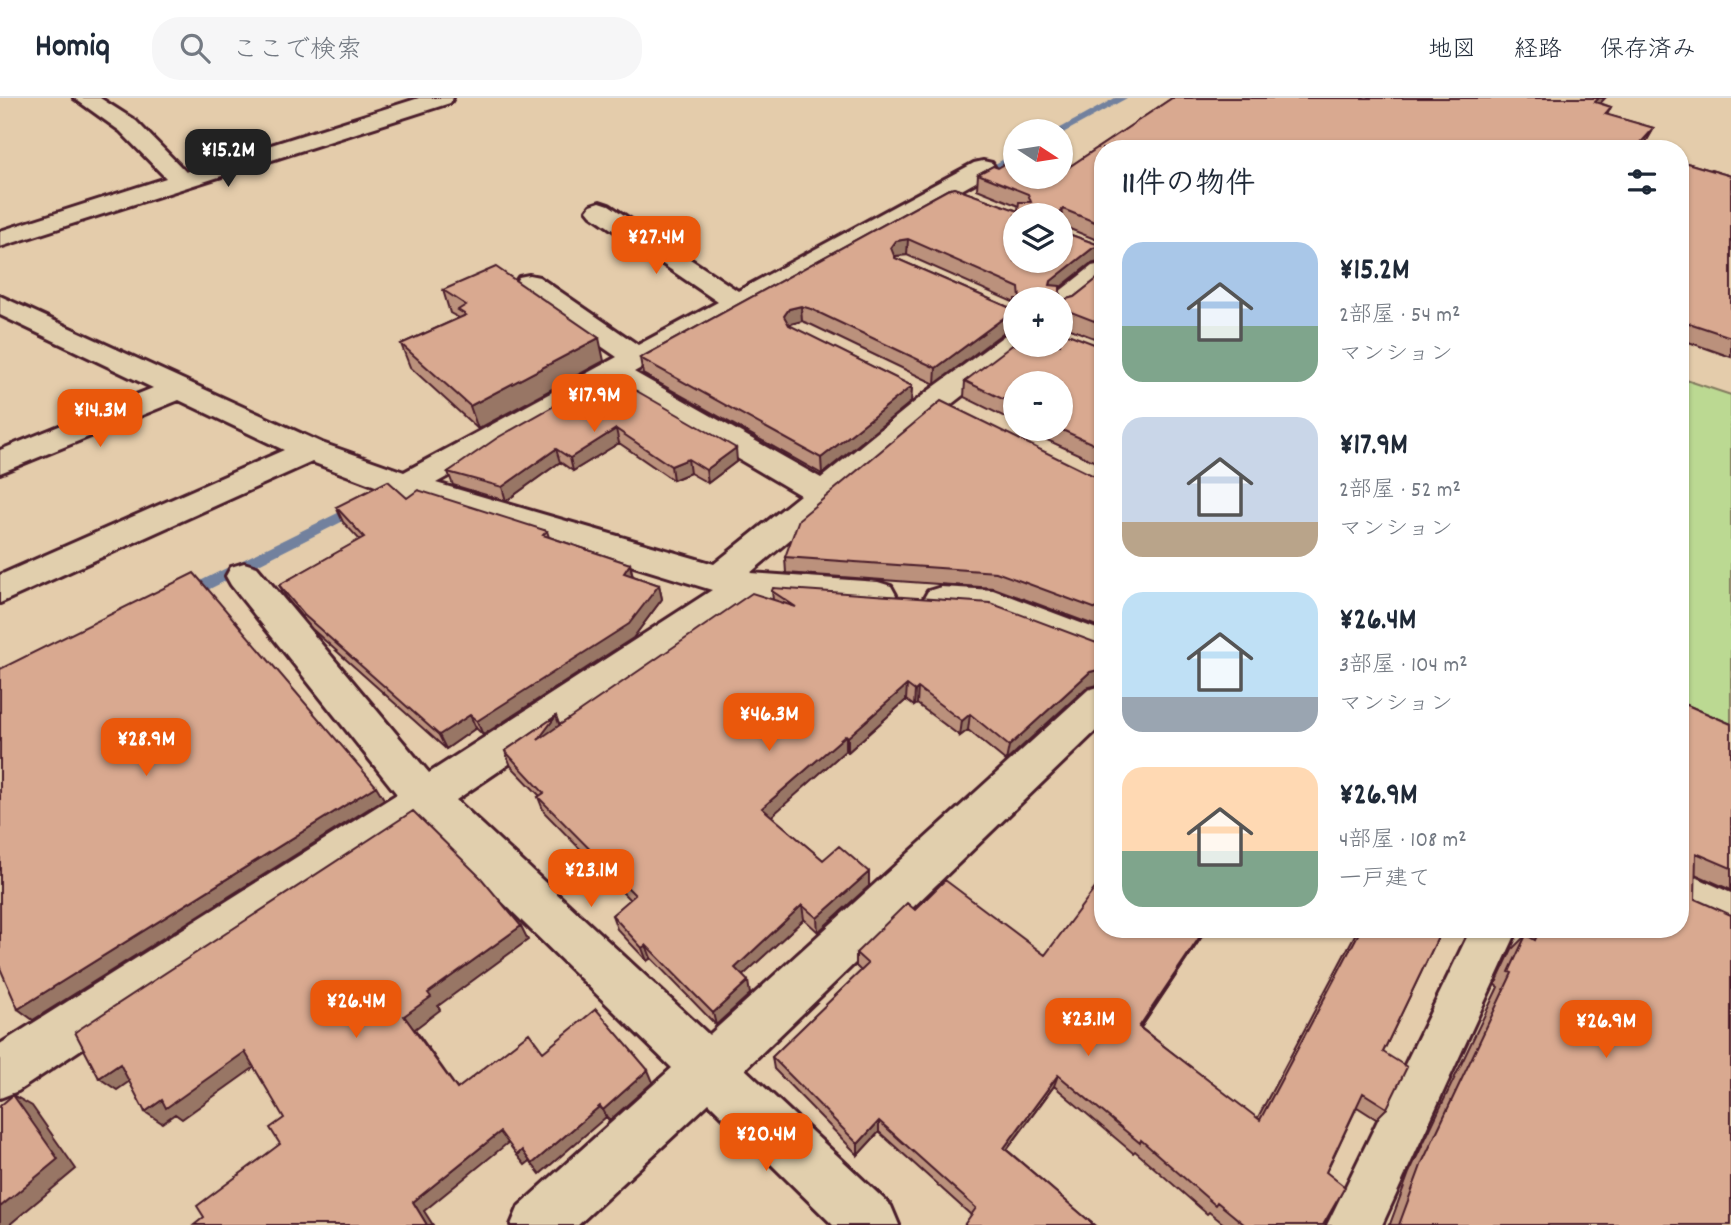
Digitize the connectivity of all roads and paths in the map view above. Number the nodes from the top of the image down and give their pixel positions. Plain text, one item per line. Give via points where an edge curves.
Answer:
1 (85, 98) edge
2 (442, 98) edge
3 (983, 168) edge
4 (181, 180) junction
5 (946, 188) junction
6 (981, 202) edge
7 (600, 210) dead end
8 (0, 239) edge
9 (1094, 263) edge
10 (529, 283) dead end
11 (1073, 289) edge
12 (738, 303) junction
13 (0, 304) edge
14 (1003, 350) edge
15 (625, 365) junction
16 (180, 388) junction
17 (311, 450) junction
18 (0, 462) edge
19 (406, 485) junction
20 (822, 493) junction
21 (244, 576) dead end
22 (732, 582) junction
23 (0, 590) edge
24 (1094, 643) edge
25 (1094, 708) edge
26 (425, 798) junction
27 (1689, 895) edge
28 (1731, 916) edge
29 (1491, 938) edge
30 (710, 1068) junction
31 (0, 1073) edge
32 (538, 1225) edge
33 (872, 1225) edge
34 (1354, 1225) edge

1 - 4 street via 128,125
2 - 4 street
3 - 5 street
4 - 8 street
5 - 6 street
5 - 12 street
7 - 12 street
9 - 11 street
10 - 15 street
12 - 15 street
13 - 16 street
14 - 20 street
15 - 19 street
15 - 20 street
16 - 17 street
16 - 18 street
17 - 19 street
17 - 23 street
19 - 22 street
20 - 22 street
21 - 26 street
22 - 24 street via 993,603
22 - 26 street
25 - 30 street
26 - 30 street
26 - 31 street
27 - 28 street
29 - 34 street
30 - 32 street
30 - 33 street

